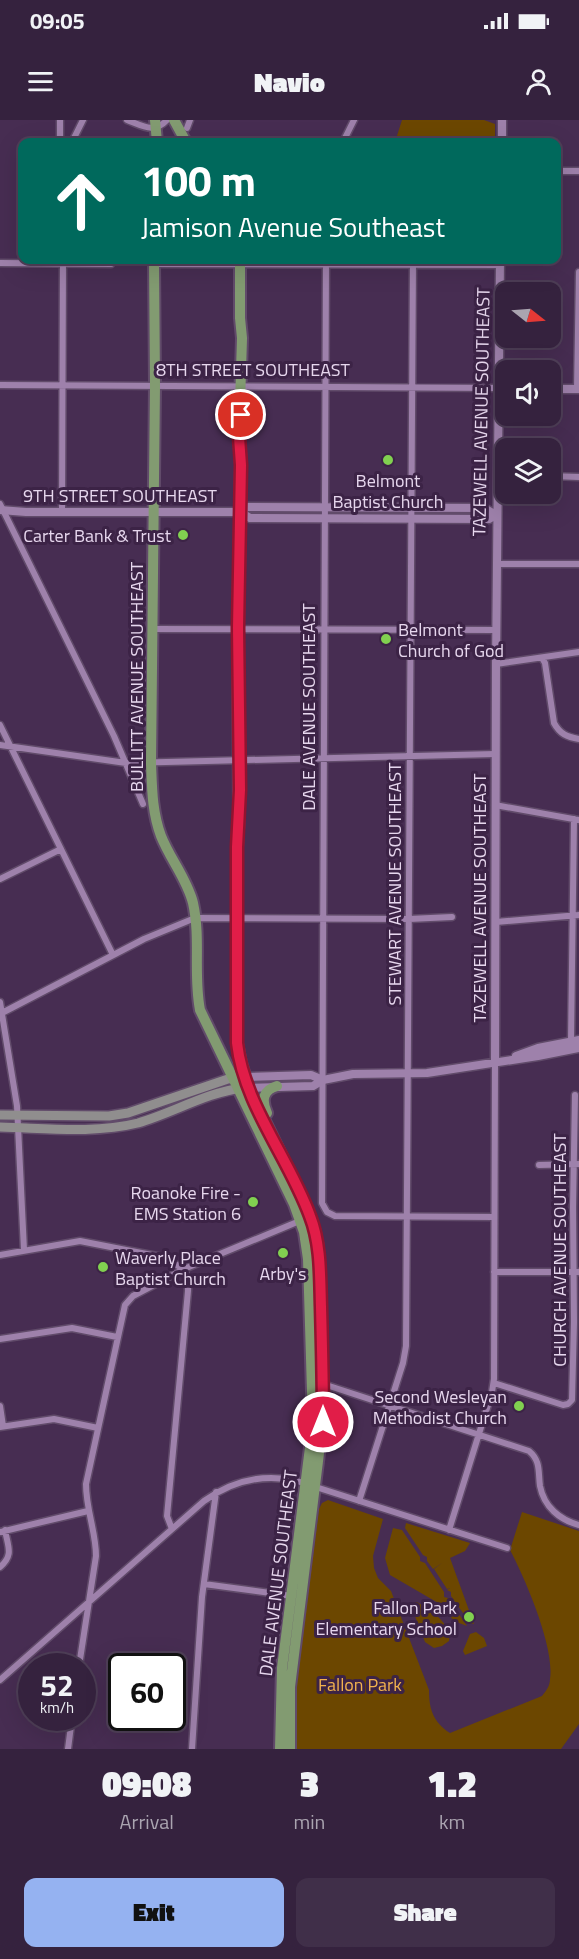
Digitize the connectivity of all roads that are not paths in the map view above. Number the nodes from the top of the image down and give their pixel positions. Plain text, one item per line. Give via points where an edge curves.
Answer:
1 (60, 120) edge
2 (83, 120) edge
3 (127, 120) edge
4 (167, 120) edge
5 (174, 120) edge
6 (190, 120) edge
7 (354, 120) edge
8 (502, 120) edge
9 (155, 124) edge
10 (187, 128) dead end
11 (60, 138) edge
12 (74, 138) edge
13 (184, 138) edge
14 (345, 138) edge
15 (502, 138) edge
16 (561, 171) edge
17 (579, 171) edge
18 (18, 262) edge
19 (0, 263) edge
20 (63, 264) edge
21 (154, 264) edge
22 (240, 264) edge
23 (326, 264) edge
24 (413, 264) edge
25 (500, 264) edge
26 (579, 272) edge
27 (502, 360) edge
28 (0, 385) edge
29 (64, 385) junction
30 (155, 385) junction
31 (242, 386) junction
32 (326, 386) junction
33 (412, 387) junction
34 (495, 388) edge
35 (561, 389) edge
36 (578, 389) edge
37 (561, 476) edge
38 (579, 477) edge
39 (497, 504) edge
40 (326, 507) junction
41 (1, 508) edge
42 (412, 508) junction
43 (62, 512) junction
44 (153, 512) junction
45 (240, 512) junction
46 (496, 515) junction
47 (325, 519) junction
48 (412, 519) junction
49 (496, 564) junction
50 (579, 564) edge
51 (238, 628) junction
52 (153, 629) junction
53 (325, 630) junction
54 (411, 630) junction
55 (496, 630) junction
56 (579, 652) edge
57 (542, 658) junction
58 (495, 664) junction
59 (0, 725) edge
60 (579, 739) edge
61 (0, 745) edge
62 (11, 746) junction
63 (495, 754) junction
64 (410, 757) junction
65 (324, 759) junction
66 (240, 761) junction
67 (126, 763) junction
68 (151, 763) junction
69 (143, 804) dead end
70 (495, 805) junction
71 (576, 819) edge
72 (61, 849) junction
73 (0, 879) edge
74 (576, 916) edge
75 (453, 917) dead end
76 (195, 918) junction
77 (237, 918) junction
78 (323, 918) junction
79 (409, 919) junction
80 (495, 922) junction
81 (113, 955) junction
82 (0, 1002) edge
83 (1, 1013) edge
84 (575, 1041) edge
85 (579, 1048) edge
86 (495, 1063) junction
87 (408, 1074) junction
88 (245, 1077) junction
89 (232, 1078) junction
90 (323, 1080) junction
91 (278, 1086) junction
92 (243, 1088) junction
93 (575, 1095) dead end
94 (0, 1116) edge
95 (18, 1116) junction
96 (0, 1127) edge
97 (18, 1127) junction
98 (273, 1139) junction
99 (577, 1164) edge
100 (538, 1165) dead end
101 (408, 1216) junction
102 (494, 1217) junction
103 (306, 1219) junction
104 (24, 1250) junction
105 (0, 1255) edge
106 (184, 1269) junction
107 (494, 1272) junction
108 (576, 1272) edge
109 (117, 1338) junction
110 (0, 1339) edge
111 (576, 1357) edge
112 (318, 1383) junction
113 (494, 1383) junction
114 (390, 1405) junction
115 (0, 1406) edge
116 (2, 1426) edge
117 (98, 1428) junction
118 (479, 1434) junction
119 (310, 1485) junction
120 (216, 1492) junction
121 (359, 1501) junction
122 (88, 1511) junction
123 (579, 1526) edge
124 (172, 1529) junction
125 (449, 1530) junction
126 (2, 1531) edge
127 (507, 1548) dead end
128 (0, 1567) edge
129 (204, 1584) junction
130 (296, 1597) junction
131 (89, 1601) junction
132 (81, 1653) edge
133 (0, 1680) edge
134 (70, 1731) edge
135 (68, 1749) edge
136 (192, 1749) edge
137 (280, 1749) edge
138 (290, 1749) edge

1 - 11 street
2 - 12 street
3 - 9 street via 146,128
4 - 9 street
5 - 13 main road
6 - 10 street
7 - 14 street
8 - 15 street
16 - 17 street
18 - 19 street
20 - 29 street
21 - 30 main road, BULLITT AVENUE SOUTHEAST
22 - 31 main road
23 - 32 street, DALE AVENUE SOUTHEAST
24 - 33 street, STEWART AVENUE SOUTHEAST
25 - 27 street, TAZEWELL AVENUE SOUTHEAST
26 - 36 street
28 - 29 street, 8TH STREET SOUTHEAST
29 - 30 street, 8TH STREET SOUTHEAST
29 - 43 street
30 - 31 street, 8TH STREET SOUTHEAST
30 - 44 main road, BULLITT AVENUE SOUTHEAST
31 - 32 street, 8TH STREET SOUTHEAST
31 - 45 main road
32 - 33 street, 8TH STREET SOUTHEAST
32 - 40 street, DALE AVENUE SOUTHEAST
33 - 34 street, 8TH STREET SOUTHEAST
33 - 42 street, STEWART AVENUE SOUTHEAST
35 - 36 street
37 - 38 street
39 - 46 street, TAZEWELL AVENUE SOUTHEAST
40 - 42 street, 9TH STREET SOUTHEAST
40 - 45 street, 9TH STREET SOUTHEAST via 247,507
40 - 47 street, DALE AVENUE SOUTHEAST
41 - 43 street, 9TH STREET SOUTHEAST
41 - 67 street
42 - 46 street, 9TH STREET SOUTHEAST via 486,508
42 - 48 street, STEWART AVENUE SOUTHEAST
43 - 44 street, 9TH STREET SOUTHEAST
44 - 45 street, 9TH STREET SOUTHEAST
44 - 52 main road, BULLITT AVENUE SOUTHEAST
45 - 47 street, 9TH STREET SOUTHEAST via 250,518
45 - 51 main road
46 - 48 street, 9TH STREET SOUTHEAST via 489,519
46 - 49 street, TAZEWELL AVENUE SOUTHEAST
47 - 48 street, 9TH STREET SOUTHEAST
47 - 53 street, DALE AVENUE SOUTHEAST
48 - 54 street, STEWART AVENUE SOUTHEAST
49 - 50 street
49 - 55 street, TAZEWELL AVENUE SOUTHEAST
51 - 52 street
51 - 53 street
51 - 66 main road
52 - 68 main road, BULLITT AVENUE SOUTHEAST
53 - 54 street
53 - 65 street, DALE AVENUE SOUTHEAST
54 - 55 street
54 - 64 street, STEWART AVENUE SOUTHEAST
55 - 58 street, TAZEWELL AVENUE SOUTHEAST
56 - 57 street
57 - 58 street
57 - 60 street via 558,729 565,736
58 - 63 street, TAZEWELL AVENUE SOUTHEAST
59 - 62 street
61 - 62 street
62 - 67 street
62 - 72 street
63 - 64 street
63 - 70 street, TAZEWELL AVENUE SOUTHEAST
64 - 65 street
64 - 79 street, STEWART AVENUE SOUTHEAST
65 - 66 street
65 - 78 street, DALE AVENUE SOUTHEAST
66 - 68 street
66 - 77 main road
67 - 68 street
67 - 69 street
68 - 76 main road, BULLITT AVENUE SOUTHEAST via 156,821 189,890
70 - 71 street
70 - 80 street, TAZEWELL AVENUE SOUTHEAST
71 - 74 street
72 - 73 street
72 - 81 street
74 - 80 street
74 - 84 street
75 - 79 street
76 - 77 street
76 - 81 street
76 - 89 main road, BULLITT AVENUE SOUTHEAST via 200,1010
77 - 78 street
77 - 88 main road via 237,1043
78 - 79 street
78 - 90 street, DALE AVENUE SOUTHEAST
79 - 87 street, STEWART AVENUE SOUTHEAST
80 - 86 street, TAZEWELL AVENUE SOUTHEAST
81 - 83 street
82 - 83 street
83 - 95 street
84 - 86 street via 538,1048
85 - 86 street
86 - 87 street
86 - 102 street, TAZEWELL AVENUE SOUTHEAST
87 - 90 street via 353,1074
87 - 101 street, STEWART AVENUE SOUTHEAST
88 - 89 main road
88 - 90 street via 311,1075
88 - 92 main road
89 - 92 main road, BULLITT AVENUE SOUTHEAST
89 - 95 main road via 128,1113
90 - 91 street via 313,1086
90 - 101 street, DALE AVENUE SOUTHEAST via 321,1200 327,1212 335,1216
91 - 92 street
91 - 98 main road via 269,1090 263,1100
92 - 97 main road via 124,1126
92 - 98 main road
92 - 103 main road via 294,1204
93 - 99 street, CHURCH AVENUE SOUTHEAST
94 - 95 main road
95 - 97 street
96 - 97 main road
97 - 104 street
98 - 103 main road
99 - 100 street
99 - 108 street, CHURCH AVENUE SOUTHEAST
101 - 102 street
101 - 114 street, STEWART AVENUE SOUTHEAST via 406,1346
102 - 107 street, TAZEWELL AVENUE SOUTHEAST
103 - 106 street
103 - 112 main road, DALE AVENUE SOUTHEAST
104 - 105 street
104 - 106 street via 80,1241 162,1257
106 - 109 street via 128,1300
106 - 124 street via 188,1291 167,1516
107 - 108 street
107 - 113 street, TAZEWELL AVENUE SOUTHEAST
108 - 111 street, CHURCH AVENUE SOUTHEAST
109 - 110 street via 72,1328
109 - 117 street
111 - 113 street, CHURCH AVENUE SOUTHEAST via 573,1395 568,1404
112 - 114 street
112 - 119 main road, DALE AVENUE SOUTHEAST
113 - 118 street, TAZEWELL AVENUE SOUTHEAST
114 - 118 street
114 - 121 street, STEWART AVENUE SOUTHEAST
115 - 116 street
116 - 117 street via 57,1419
117 - 122 street via 86,1484
118 - 123 street via 533,1454 547,1504 558,1516
118 - 125 street, TAZEWELL AVENUE SOUTHEAST
119 - 120 street via 270,1477
119 - 121 street
119 - 130 main road, DALE AVENUE SOUTHEAST
120 - 124 street
120 - 129 street
121 - 125 street
122 - 126 street
122 - 131 street via 96,1549
124 - 131 street
125 - 127 street
126 - 128 street via 10,1554
129 - 130 street
129 - 136 street
130 - 137 main road, DALE AVENUE SOUTHEAST via 280,1687
130 - 138 main road, DALE AVENUE SOUTHEAST
131 - 132 street
131 - 133 street
134 - 135 street

